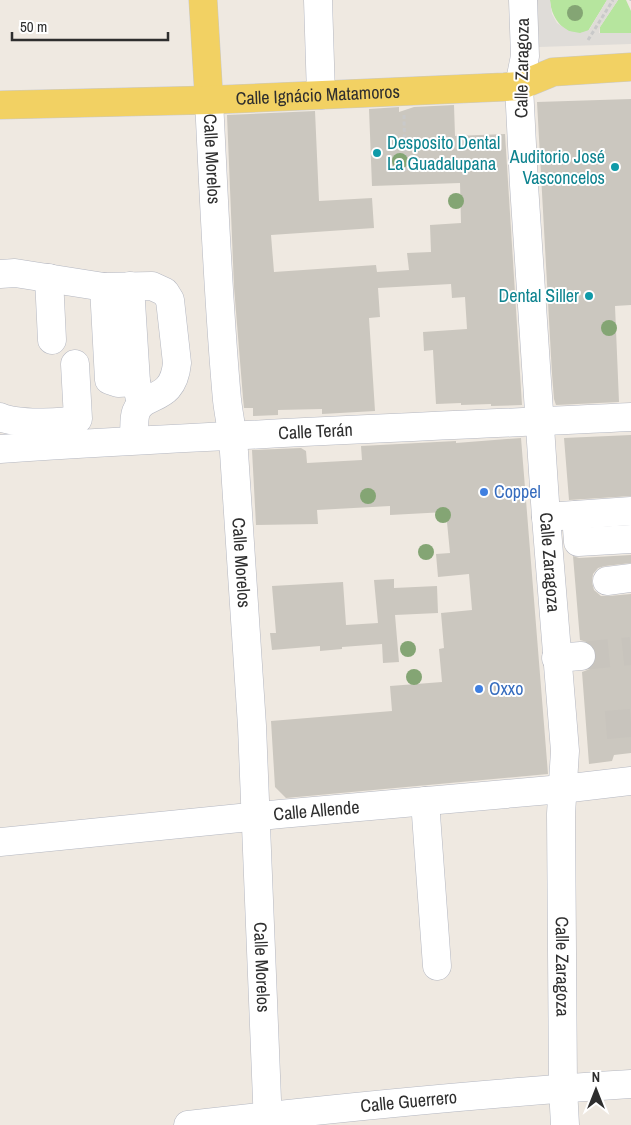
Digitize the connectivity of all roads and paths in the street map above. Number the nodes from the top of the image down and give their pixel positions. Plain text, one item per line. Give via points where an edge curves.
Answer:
1 (203, 0) edge
2 (318, 0) edge
3 (523, 0) edge
4 (612, 0) edge
5 (588, 40) dead end
6 (631, 67) edge
7 (519, 86) junction
8 (321, 95) junction
9 (209, 100) junction
10 (0, 105) edge
11 (404, 107) dead end
12 (405, 171) dead end
13 (0, 274) edge
14 (49, 278) junction
15 (117, 287) junction
16 (52, 340) dead end
17 (75, 364) dead end
18 (139, 394) junction
19 (0, 417) edge
20 (631, 417) edge
21 (540, 422) junction
22 (233, 435) junction
23 (134, 440) junction
24 (0, 449) edge
25 (631, 511) edge
26 (576, 515) junction
27 (546, 517) junction
28 (631, 539) edge
29 (631, 781) edge
30 (562, 789) junction
31 (425, 800) junction
32 (255, 816) junction
33 (0, 842) edge
34 (437, 966) dead end
35 (631, 1084) edge
36 (563, 1088) junction
37 (268, 1120) edge
38 (188, 1125) edge
39 (565, 1125) edge

1 - 9 main road, Calle Morelos
2 - 8 street
3 - 7 street, Calle Zaragoza via 525,56
4 - 5 path
6 - 7 main road, Calle Ignácio Matamoros via 553,72
7 - 8 main road, Calle Ignácio Matamoros
7 - 21 street, Calle Zaragoza
8 - 9 main road, Calle Ignácio Matamoros
9 - 10 main road, Calle Ignácio Matamoros
9 - 22 street, Calle Morelos via 224,353 229,422
11 - 12 path
13 - 14 street
14 - 15 street
14 - 16 street
15 - 18 street
15 - 18 street via 152,286 165,292 170,300 177,363 173,382 168,389
17 - 19 street via 78,419 68,422 12,422
18 - 23 street
20 - 21 street, Calle Terán
21 - 22 street, Calle Terán
21 - 27 street, Calle Zaragoza
22 - 23 street, Calle Terán
22 - 32 street, Calle Morelos
23 - 24 street, Calle Terán
25 - 26 street
26 - 27 street
26 - 28 street via 578,542
27 - 30 street, Calle Zaragoza via 568,657
29 - 30 street, Calle Allende
30 - 31 street, Calle Allende
30 - 36 street, Calle Zaragoza
31 - 32 street, Calle Allende
31 - 34 street
32 - 33 street, Calle Allende
32 - 37 street, Calle Morelos
35 - 36 street, Calle Guerrero
36 - 37 street, Calle Guerrero
36 - 39 street, Calle Zaragoza
37 - 38 street, Calle Guerrero

